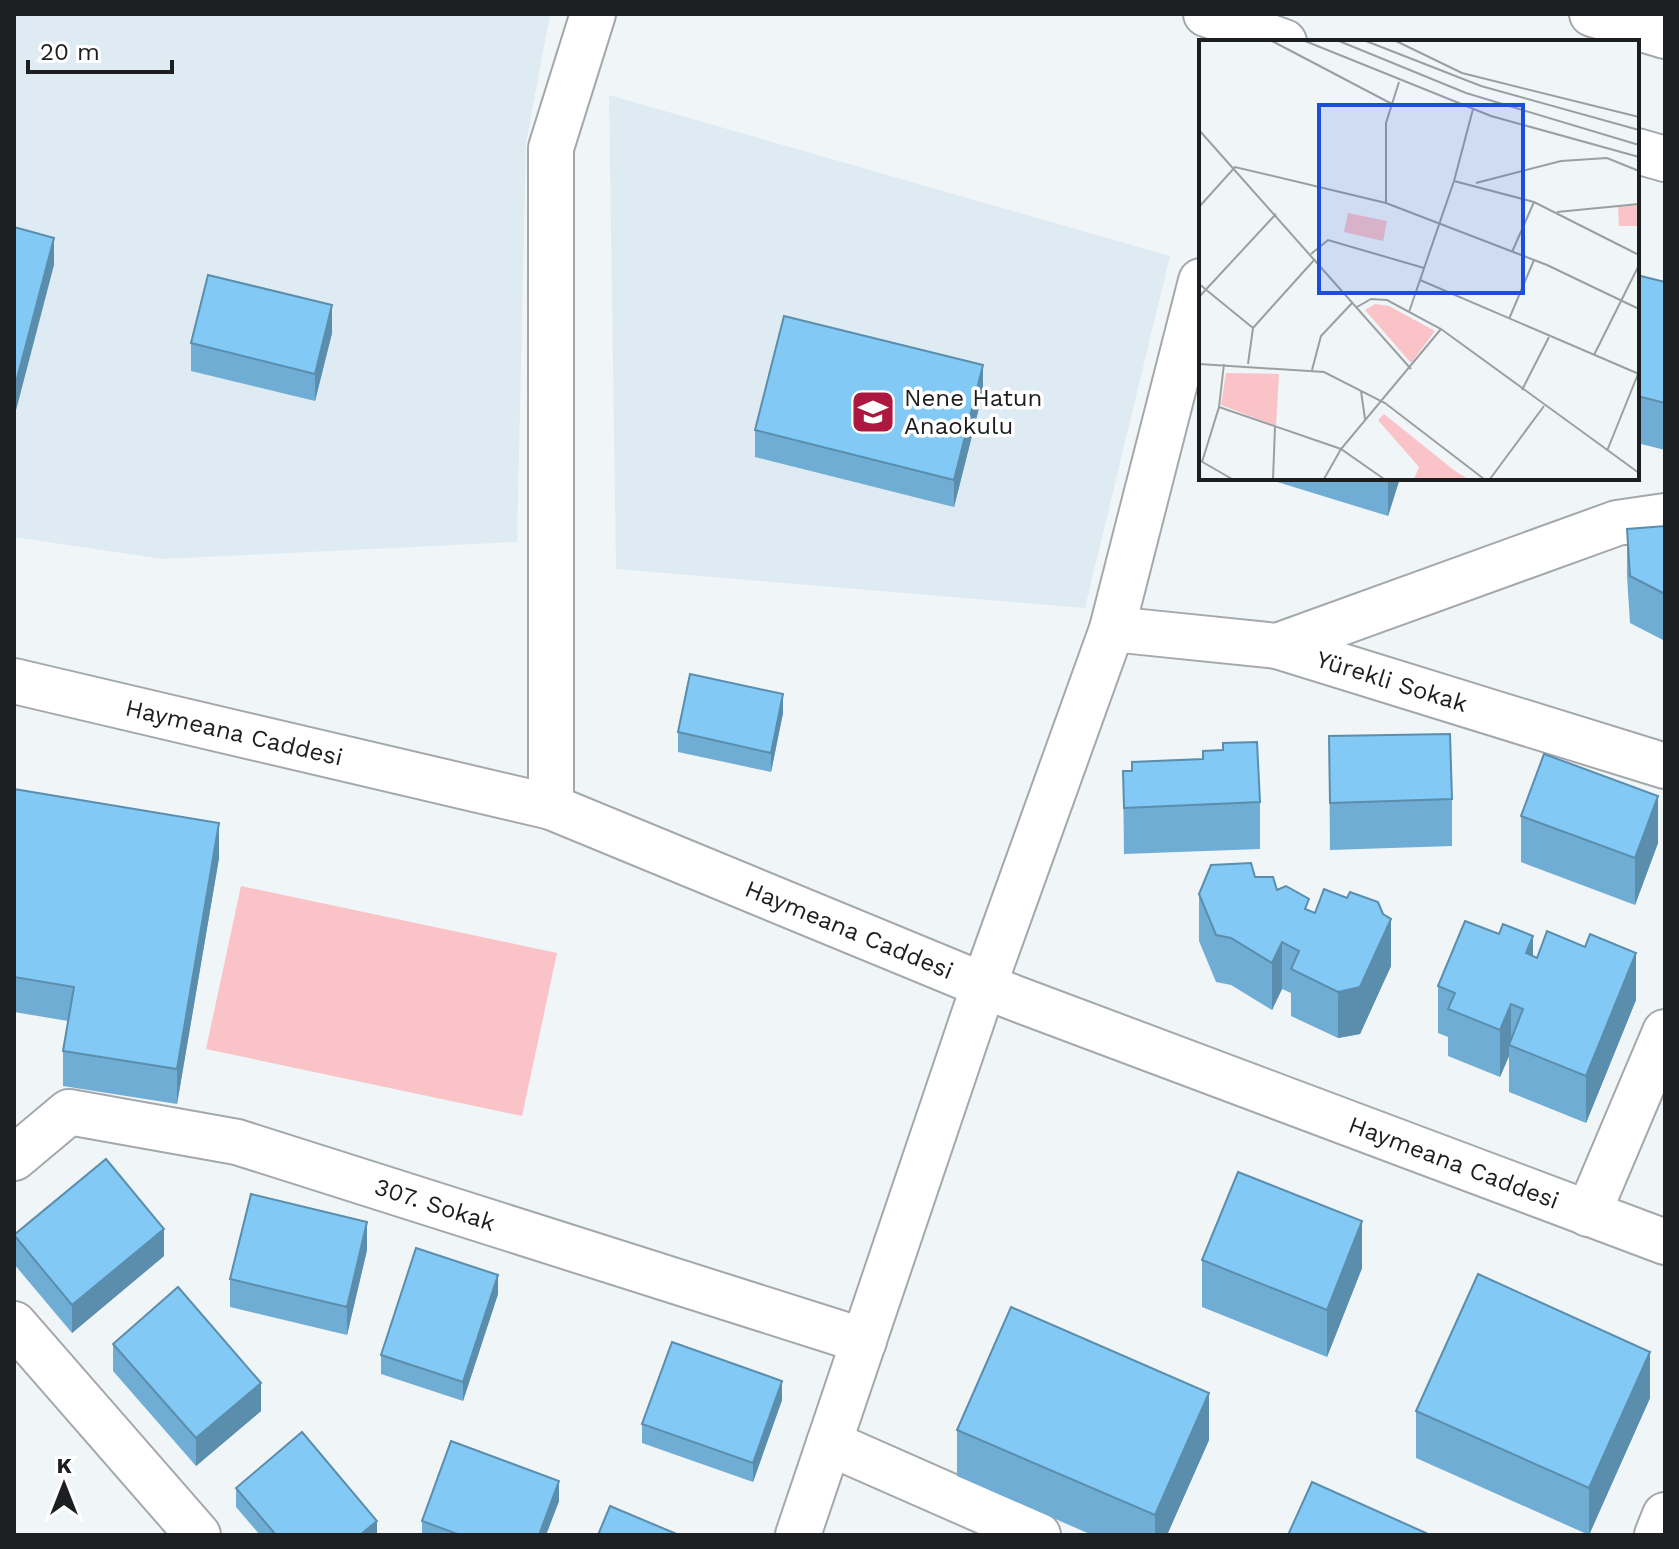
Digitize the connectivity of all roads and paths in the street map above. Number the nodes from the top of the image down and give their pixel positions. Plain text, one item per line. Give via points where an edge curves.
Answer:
1 (593, 14) edge
2 (1206, 14) edge
3 (1592, 14) edge
4 (1665, 36) edge
5 (1270, 40) edge
6 (1639, 152) edge
7 (1665, 159) edge
8 (1199, 289) edge
9 (1665, 516) edge
10 (1112, 629) junction
11 (1277, 646) junction
12 (14, 681) edge
13 (1665, 766) edge
14 (551, 807) junction
15 (984, 985) junction
16 (1665, 1032) edge
17 (14, 1158) edge
18 (1588, 1214) junction
19 (1665, 1242) edge
20 (14, 1324) edge
21 (864, 1341) junction
22 (829, 1443) junction
23 (1665, 1515) edge
24 (198, 1535) edge
25 (798, 1535) edge
26 (1038, 1535) edge
27 (1657, 1535) edge

1 - 14 main road via 551,148
2 - 5 main road
3 - 4 main road
6 - 7 main road
8 - 10 main road
9 - 11 main road via 1617,523
10 - 11 main road, Yürekli Sokak
10 - 15 main road
11 - 13 main road, Yürekli Sokak
12 - 14 main road, Haymeana Caddesi
14 - 15 main road, Haymeana Caddesi
15 - 18 main road, Haymeana Caddesi
15 - 21 main road
16 - 18 main road
17 - 21 main road, 307. Sokak via 69,1112 237,1142
18 - 19 main road, Haymeana Caddesi
20 - 24 main road
21 - 22 main road
22 - 25 main road
22 - 26 main road
23 - 27 main road

